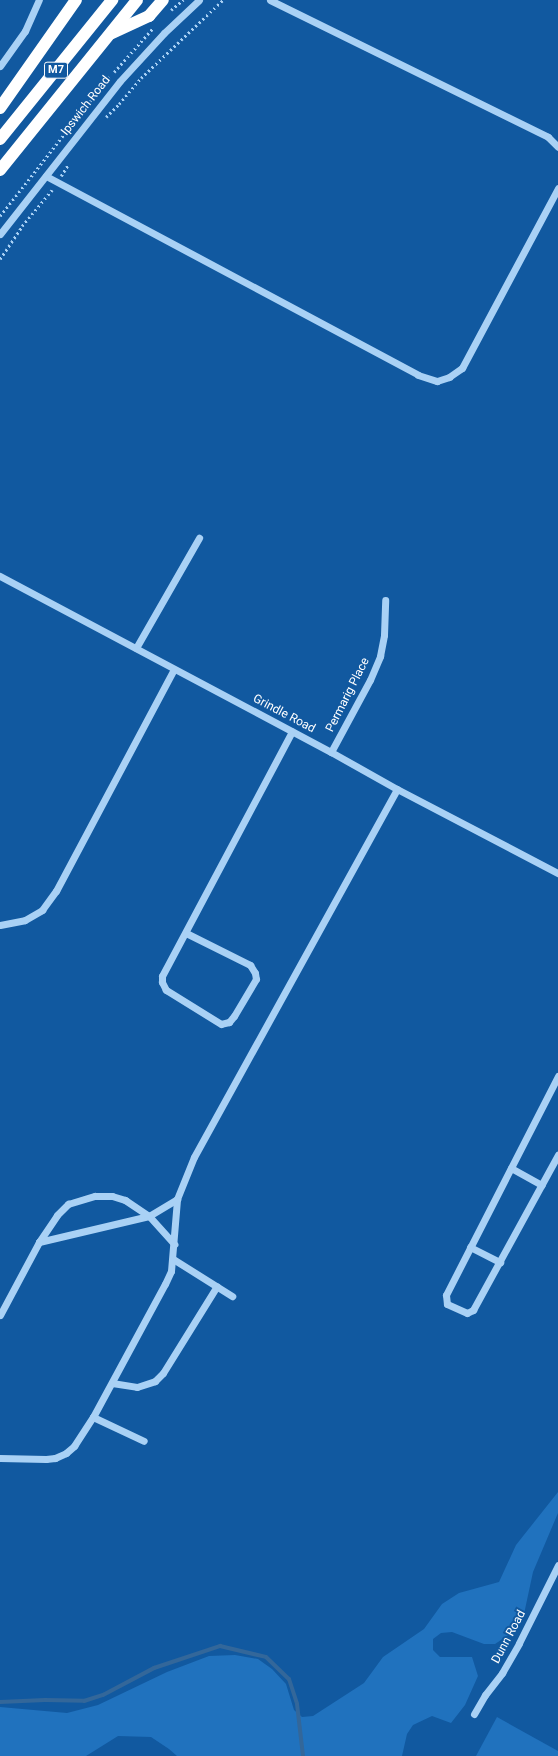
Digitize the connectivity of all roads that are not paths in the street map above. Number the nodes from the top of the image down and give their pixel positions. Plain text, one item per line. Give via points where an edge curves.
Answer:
1 (39, 0) edge
2 (76, 0) edge
3 (112, 0) edge
4 (137, 0) edge
5 (163, 0) edge
6 (199, 0) edge
7 (270, 0) edge
8 (109, 35) junction
9 (0, 66) edge
10 (0, 108) edge
11 (0, 139) edge
12 (558, 147) edge
13 (0, 170) edge
14 (46, 176) junction
15 (558, 188) edge
16 (0, 234) edge
17 (199, 538) dead end
18 (0, 576) edge
19 (386, 600) dead end
20 (136, 648) junction
21 (174, 668) junction
22 (292, 731) junction
23 (331, 752) junction
24 (397, 789) junction
25 (558, 873) edge
26 (0, 925) edge
27 (186, 933) junction
28 (558, 1076) edge
29 (558, 1156) edge
30 (511, 1168) junction
31 (542, 1184) junction
32 (177, 1199) junction
33 (149, 1216) junction
34 (39, 1242) junction
35 (174, 1244) junction
36 (470, 1247) junction
37 (173, 1259) junction
38 (500, 1262) junction
39 (217, 1286) junction
40 (232, 1296) dead end
41 (0, 1315) edge
42 (112, 1383) junction
43 (93, 1416) junction
44 (144, 1442) dead end
45 (0, 1458) edge
46 (557, 1569) edge
47 (474, 1714) dead end

1 - 9 street via 25,31
2 - 10 highway
3 - 11 highway, M7
4 - 8 highway, M7
5 - 8 highway via 149,16
6 - 14 street, Ipswich Road via 139,58
7 - 12 street via 548,137
8 - 13 highway, M7
14 - 15 street via 418,375 437,381 462,368
14 - 16 street, Ipswich Road
17 - 20 street
18 - 20 street, Grindle Road
19 - 23 street, Permarig Place via 380,656 370,680
20 - 21 street, Grindle Road
21 - 22 street, Grindle Road
21 - 26 street via 56,892 42,910 25,920
22 - 23 street, Grindle Road
22 - 27 street
23 - 24 street, Grindle Road
24 - 25 street, Grindle Road
24 - 32 street via 227,1096 194,1158
27 - 27 street via 162,976 163,986 221,1024 229,1022 256,979 255,973 250,965
28 - 30 street
29 - 31 street
30 - 31 street
30 - 36 street
31 - 38 street
32 - 33 street
32 - 35 street
33 - 34 street
33 - 34 street via 125,1200 112,1196 81,1199 68,1204 57,1215
33 - 35 street
34 - 41 street
35 - 37 street
36 - 38 street
36 - 38 street via 446,1295 447,1304 470,1313
37 - 39 street
37 - 42 street via 165,1284
39 - 40 street
39 - 42 street via 163,1373 155,1381 137,1387
42 - 43 street
43 - 44 street
43 - 45 street via 74,1446 55,1458
46 - 47 street, Dunn Road via 516,1649

